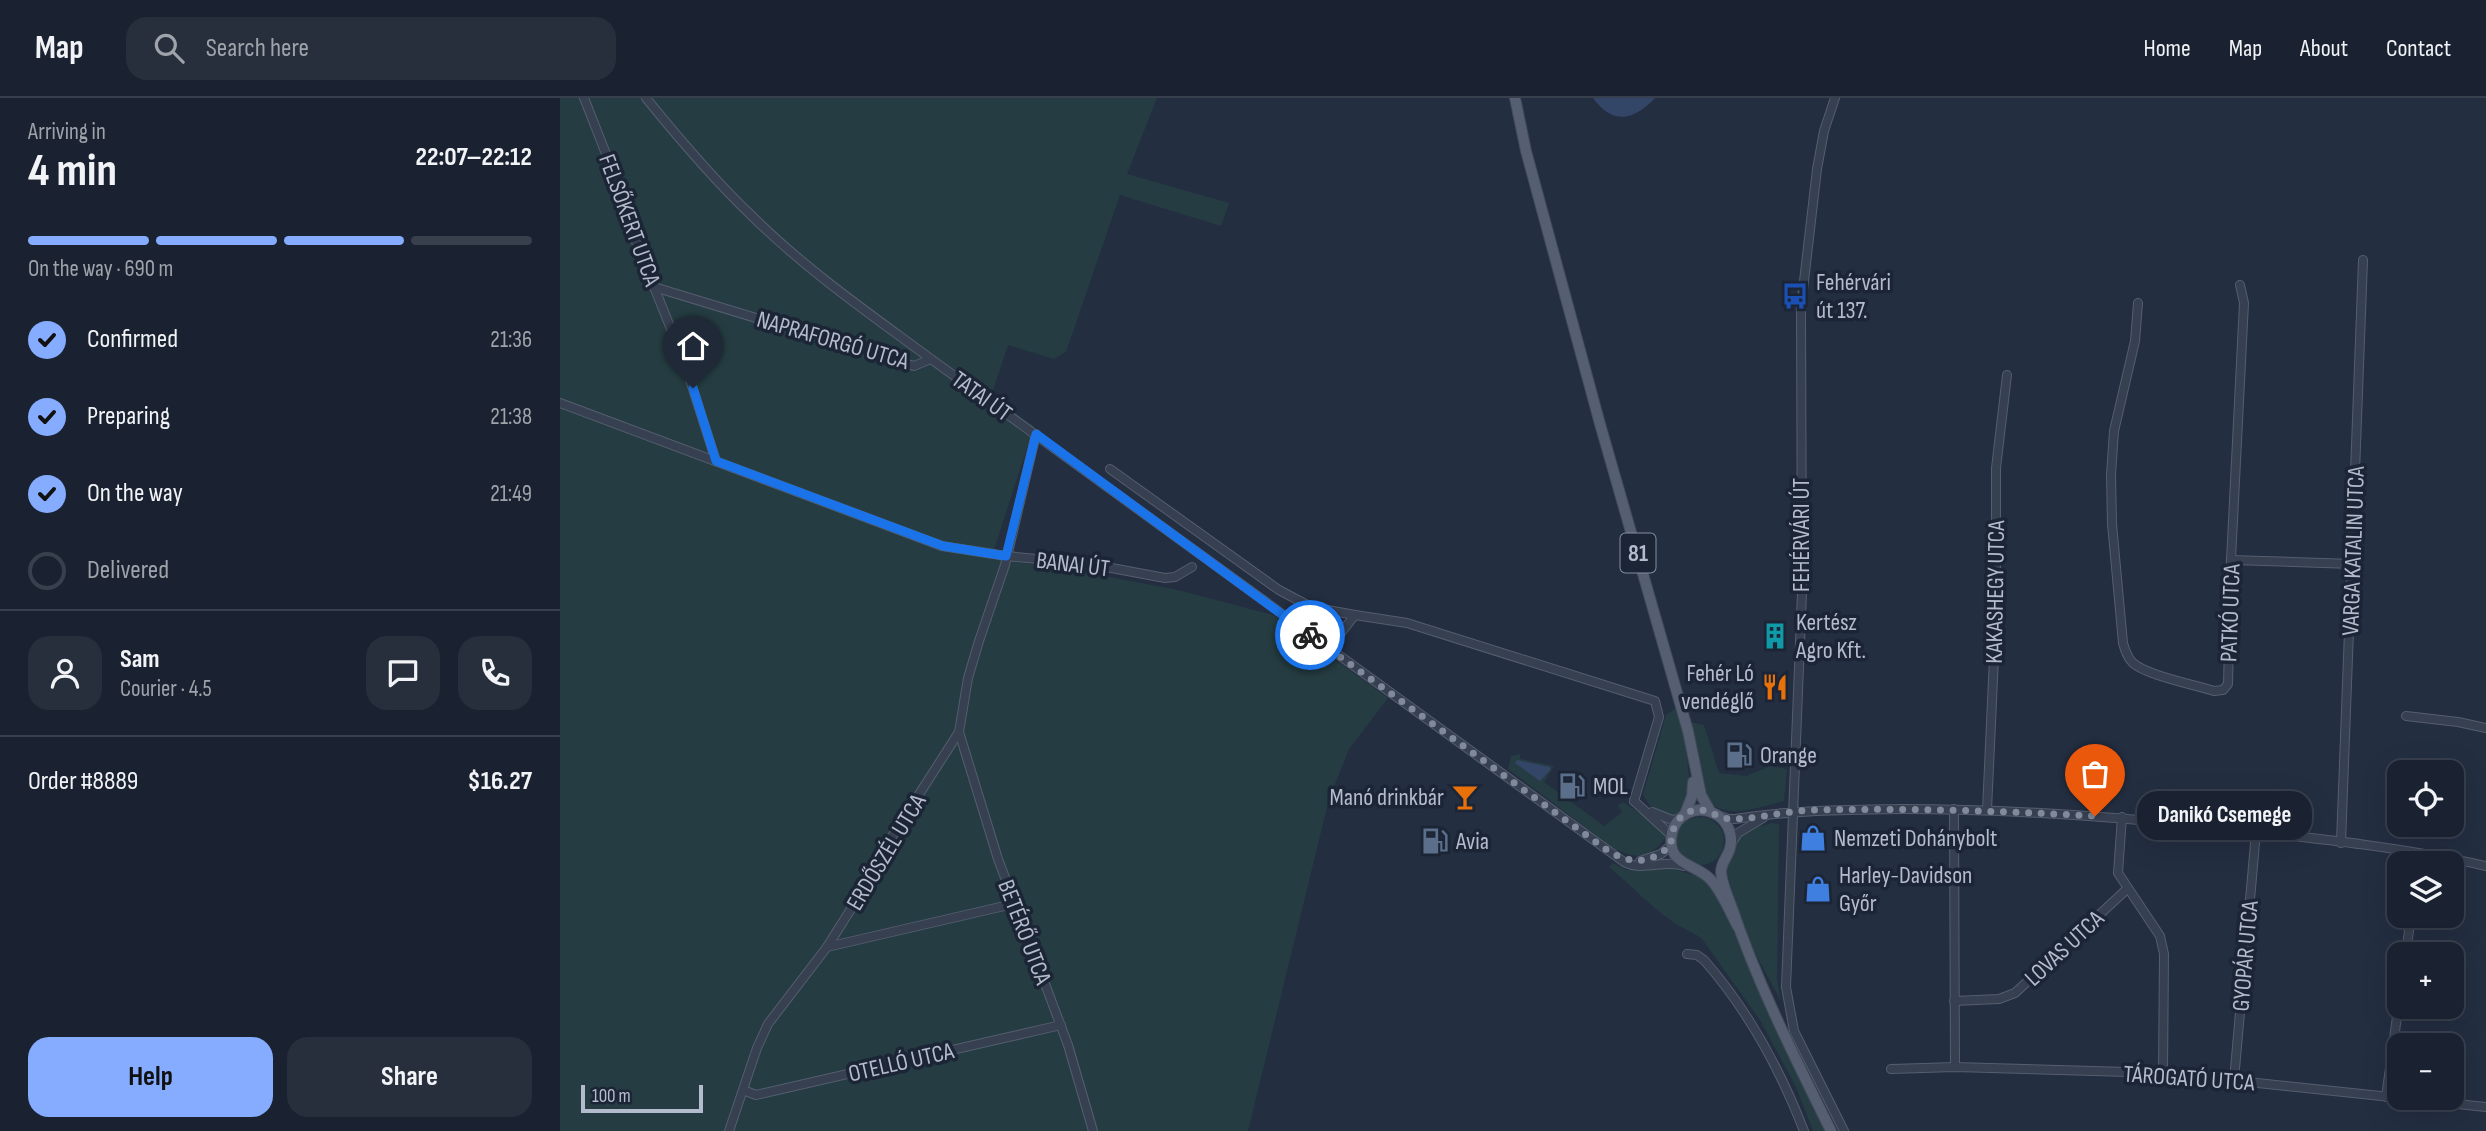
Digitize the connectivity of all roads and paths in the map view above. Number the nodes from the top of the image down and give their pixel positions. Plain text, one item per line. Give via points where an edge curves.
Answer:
1 (584, 98) edge
2 (646, 98) edge
3 (1515, 98) edge
4 (1835, 98) edge
5 (2363, 260) dead end
6 (2240, 285) dead end
7 (654, 287) junction
8 (2138, 303) dead end
9 (931, 359) junction
10 (2007, 375) dead end
11 (560, 403) edge
12 (1036, 434) junction
13 (716, 461) junction
14 (1110, 469) dead end
15 (1006, 556) junction
16 (2231, 560) junction
17 (2353, 565) junction
18 (1192, 567) dead end
19 (1279, 590) junction
20 (1270, 606) junction
21 (1354, 615) junction
22 (1329, 648) junction
23 (2406, 716) dead end
24 (2486, 728) edge
25 (959, 732) junction
26 (1695, 772) junction
27 (1634, 801) junction
28 (1954, 809) junction
29 (1987, 810) junction
30 (1793, 812) junction
31 (1714, 813) junction
32 (1765, 816) junction
33 (1682, 817) junction
34 (2122, 817) junction
35 (2256, 832) junction
36 (1671, 840) junction
37 (2342, 843) junction
38 (1728, 851) junction
39 (2387, 852) edge
40 (1619, 858) junction
41 (2464, 863) edge
42 (2486, 866) edge
43 (1692, 868) junction
44 (2127, 889) junction
45 (1013, 904) junction
46 (1738, 927) junction
47 (827, 947) junction
48 (1687, 954) dead end
49 (1954, 1001) junction
50 (2397, 1019) edge
51 (1061, 1025) junction
52 (1955, 1067) junction
53 (1891, 1069) dead end
54 (2162, 1073) junction
55 (2234, 1080) junction
56 (743, 1090) junction
57 (2386, 1097) junction
58 (2486, 1107) edge
59 (729, 1131) edge
60 (1093, 1131) edge
61 (1804, 1131) edge
62 (1831, 1131) edge
63 (1844, 1131) edge

1 - 7 street, FELSŐKERT UTCA
2 - 9 street, TATAI ÚT via 754,219 833,286
3 - 26 main road, 81 via 1600,424 1685,720
4 - 30 street, FEHÉRVÁRI ÚT via 1816,169 1801,307 1802,593
5 - 17 street, VARGA KATALIN UTCA
6 - 16 street, PATKÓ UTCA via 2244,303
7 - 9 street, NAPRAFORGÓ UTCA via 914,366
7 - 13 street, FELSŐKERT UTCA
8 - 16 street, PATKÓ UTCA via 2111,475 2123,642 2134,663 2144,670 2223,690 2228,684
9 - 12 street, TATAI ÚT
10 - 29 street, KAKASHEGY UTCA via 1996,468 1996,614
11 - 13 street, BANAI ÚT
12 - 15 street, ERDŐSZÉL UTCA
12 - 20 street, TATAI ÚT
13 - 15 street, BANAI ÚT via 943,546
14 - 19 street
15 - 18 street, BANAI ÚT via 1090,564 1165,578 1175,578
15 - 25 street, ERDŐSZÉL UTCA via 972,666
16 - 17 street
17 - 37 street, VARGA KATALIN UTCA
19 - 20 street
19 - 21 street via 1311,607
20 - 22 street, TATAI ÚT
21 - 22 street
21 - 27 street via 1407,623 1655,701 1660,717
22 - 40 street, TATAI ÚT
23 - 24 street
25 - 45 street, BETÉRŐ UTCA
25 - 47 street, ERDŐSZÉL UTCA
26 - 31 main road, 81 via 1701,795
26 - 33 main road, 81 via 1692,796
27 - 33 street via 1672,820
27 - 36 street via 1667,828
28 - 29 street
28 - 30 street
28 - 49 street
29 - 34 street
30 - 32 street
30 - 63 street, FEHÉRVÁRI ÚT via 1786,987 1794,1031
31 - 32 street via 1728,819
31 - 33 main road via 1693,811
31 - 38 main road, 81 via 1729,830
32 - 38 street via 1738,833
33 - 36 main road, 81
34 - 35 street
34 - 44 street via 2117,864
35 - 37 street
35 - 55 street, GYOPÁR UTCA
36 - 40 street via 1661,854 1648,860
36 - 43 main road, 81 via 1680,862
37 - 39 street
38 - 43 main road via 1714,867
38 - 46 main road, 81 via 1721,874
40 - 43 street, TATAI ÚT via 1634,865 1669,862
41 - 42 street
43 - 46 main road, 81 via 1715,884
44 - 49 street, LOVAS UTCA via 2015,993 1998,999
44 - 54 street via 2160,936 2164,954
45 - 47 street
45 - 51 street, BETÉRŐ UTCA
46 - 62 main road, 81
47 - 56 street, ERDŐSZÉL UTCA via 768,1024
48 - 61 street via 1704,960 1735,999 1772,1058
49 - 52 street
50 - 57 street
51 - 56 street, OTELLÓ UTCA via 756,1095
51 - 60 street, BETÉRŐ UTCA
52 - 53 street, TÁROGATÓ UTCA
52 - 54 street, TÁROGATÓ UTCA
54 - 55 street, TÁROGATÓ UTCA
55 - 57 street, TÁROGATÓ UTCA
56 - 59 street, ERDŐSZÉL UTCA
57 - 58 street, TÁROGATÓ UTCA

